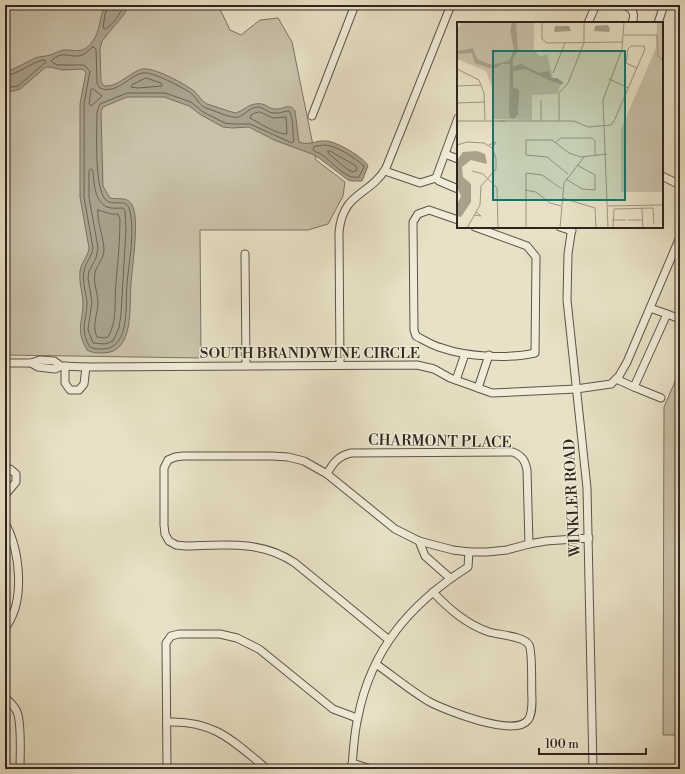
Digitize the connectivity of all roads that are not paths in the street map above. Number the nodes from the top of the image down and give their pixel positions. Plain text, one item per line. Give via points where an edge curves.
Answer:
1 (356, 5) edge
2 (451, 5) edge
3 (598, 5) edge
4 (623, 5) edge
5 (664, 5) edge
6 (588, 22) edge
7 (632, 22) edge
8 (658, 22) edge
9 (312, 116) dead end
10 (457, 121) edge
11 (444, 154) junction
12 (457, 159) edge
13 (384, 171) junction
14 (663, 176) edge
15 (436, 178) junction
16 (680, 185) edge
17 (457, 189) edge
18 (457, 220) edge
19 (479, 228) edge
20 (572, 229) edge
21 (680, 237) edge
22 (245, 254) dead end
23 (650, 308) junction
24 (667, 314) junction
25 (680, 319) edge
26 (465, 354) junction
27 (489, 355) junction
28 (5, 363) edge
29 (246, 365) junction
30 (340, 365) junction
31 (63, 366) junction
32 (86, 367) junction
33 (616, 379) junction
34 (456, 380) junction
35 (634, 387) junction
36 (478, 388) junction
37 (576, 389) junction
38 (661, 398) dead end
39 (5, 469) edge
40 (327, 474) junction
41 (5, 495) edge
42 (5, 523) edge
43 (589, 538) junction
44 (419, 541) junction
45 (528, 544) junction
46 (469, 552) junction
47 (450, 578) junction
48 (434, 592) junction
49 (5, 628) edge
50 (389, 640) junction
51 (376, 664) junction
52 (5, 697) edge
53 (358, 718) junction
54 (167, 722) junction
55 (352, 766) edge
56 (20, 769) edge
57 (167, 769) edge
58 (267, 769) edge
59 (371, 769) edge
60 (593, 769) edge

1 - 9 street
2 - 13 street
3 - 6 street
4 - 7 street via 633,11
5 - 8 street
10 - 11 street
11 - 12 street
11 - 15 street
13 - 15 street via 420,183
13 - 30 street via 376,182 350,201 340,224
14 - 16 street
15 - 17 street
18 - 26 street via 429,210 418,214 413,222 414,330 416,336 441,348
19 - 27 street via 527,246 536,257 535,354
20 - 37 street, WINKLER ROAD via 567,260 567,300
21 - 23 street
22 - 29 street
23 - 24 street
23 - 33 street via 627,362
24 - 25 street
24 - 35 street
26 - 27 street
26 - 34 street
27 - 36 street
28 - 31 street, SOUTH BRANDYWINE CIRCLE via 31,363 38,367 54,369
29 - 30 street, SOUTH BRANDYWINE CIRCLE
29 - 32 street, SOUTH BRANDYWINE CIRCLE
30 - 34 street, SOUTH BRANDYWINE CIRCLE via 417,365 434,369
31 - 32 street, SOUTH BRANDYWINE CIRCLE
31 - 32 street via 65,383 70,390 79,390 84,384
33 - 35 street
33 - 37 street, SOUTH BRANDYWINE CIRCLE via 611,384
34 - 36 street, SOUTH BRANDYWINE CIRCLE
35 - 38 street
36 - 37 street, SOUTH BRANDYWINE CIRCLE via 492,393
37 - 43 street, WINKLER ROAD via 587,488
39 - 41 street via 10,469 16,474 16,482
40 - 44 street via 395,529
40 - 45 street, CHARMONT PLACE via 336,460 351,453 513,452 521,456 526,463
40 - 50 street via 312,464 288,457 175,457 168,460 164,468 165,534 169,541 176,545 251,546 278,553 295,563
42 - 49 street via 14,548 18,588 14,613
43 - 45 street
43 - 60 street, WINKLER ROAD
44 - 46 street
44 - 47 street via 425,556
45 - 46 street via 507,550
46 - 47 street via 468,567
47 - 48 street
48 - 50 street via 416,607
48 - 51 street via 452,611 474,625 490,632 523,639 529,645 532,704 528,720 522,725 506,725 460,715 426,700
50 - 51 street
51 - 53 street via 365,689
52 - 56 street via 17,712 19,720
53 - 54 street via 333,709 273,659 238,638 220,634 179,634 171,636 166,643
53 - 55 street
54 - 57 street
54 - 58 street via 194,723 219,732
55 - 59 street

